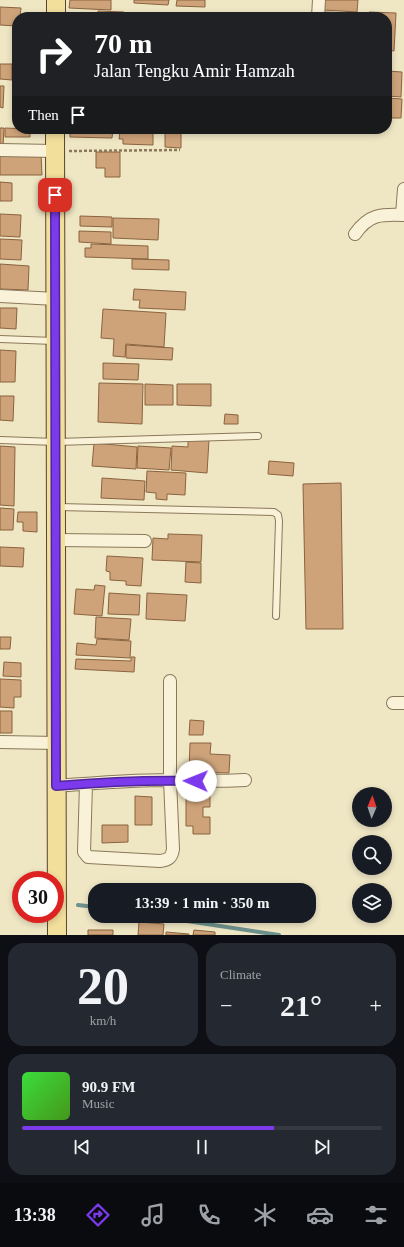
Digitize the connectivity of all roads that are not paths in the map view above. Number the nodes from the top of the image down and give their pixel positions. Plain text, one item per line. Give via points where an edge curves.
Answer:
1 (56, 0) edge
2 (319, 0) edge
3 (56, 12) edge
4 (318, 12) edge
5 (55, 134) edge
6 (0, 150) edge
7 (55, 151) junction
8 (404, 189) edge
9 (403, 215) edge
10 (355, 234) dead end
11 (0, 296) edge
12 (56, 299) junction
13 (0, 339) edge
14 (56, 341) junction
15 (258, 436) dead end
16 (0, 440) edge
17 (56, 442) junction
18 (56, 507) junction
19 (56, 540) junction
20 (145, 541) dead end
21 (276, 616) dead end
22 (170, 681) dead end
23 (0, 742) edge
24 (57, 744) junction
25 (170, 780) junction
26 (245, 780) dead end
27 (86, 784) junction
28 (56, 786) junction
29 (57, 935) edge

1 - 3 main road
2 - 4 street
5 - 7 main road
6 - 7 street
7 - 12 main road
8 - 9 street
9 - 10 street via 372,217 362,224
11 - 12 street
12 - 14 main road
13 - 14 lane
14 - 17 main road
15 - 17 lane
16 - 17 lane
17 - 18 main road
18 - 19 main road
18 - 21 lane via 274,512 278,515 279,521
19 - 20 street
19 - 24 main road
22 - 25 street
23 - 24 street
24 - 28 main road
25 - 26 street
25 - 27 street
25 - 27 street via 173,854 167,860 160,861 88,858 84,852
27 - 28 street
28 - 29 main road

